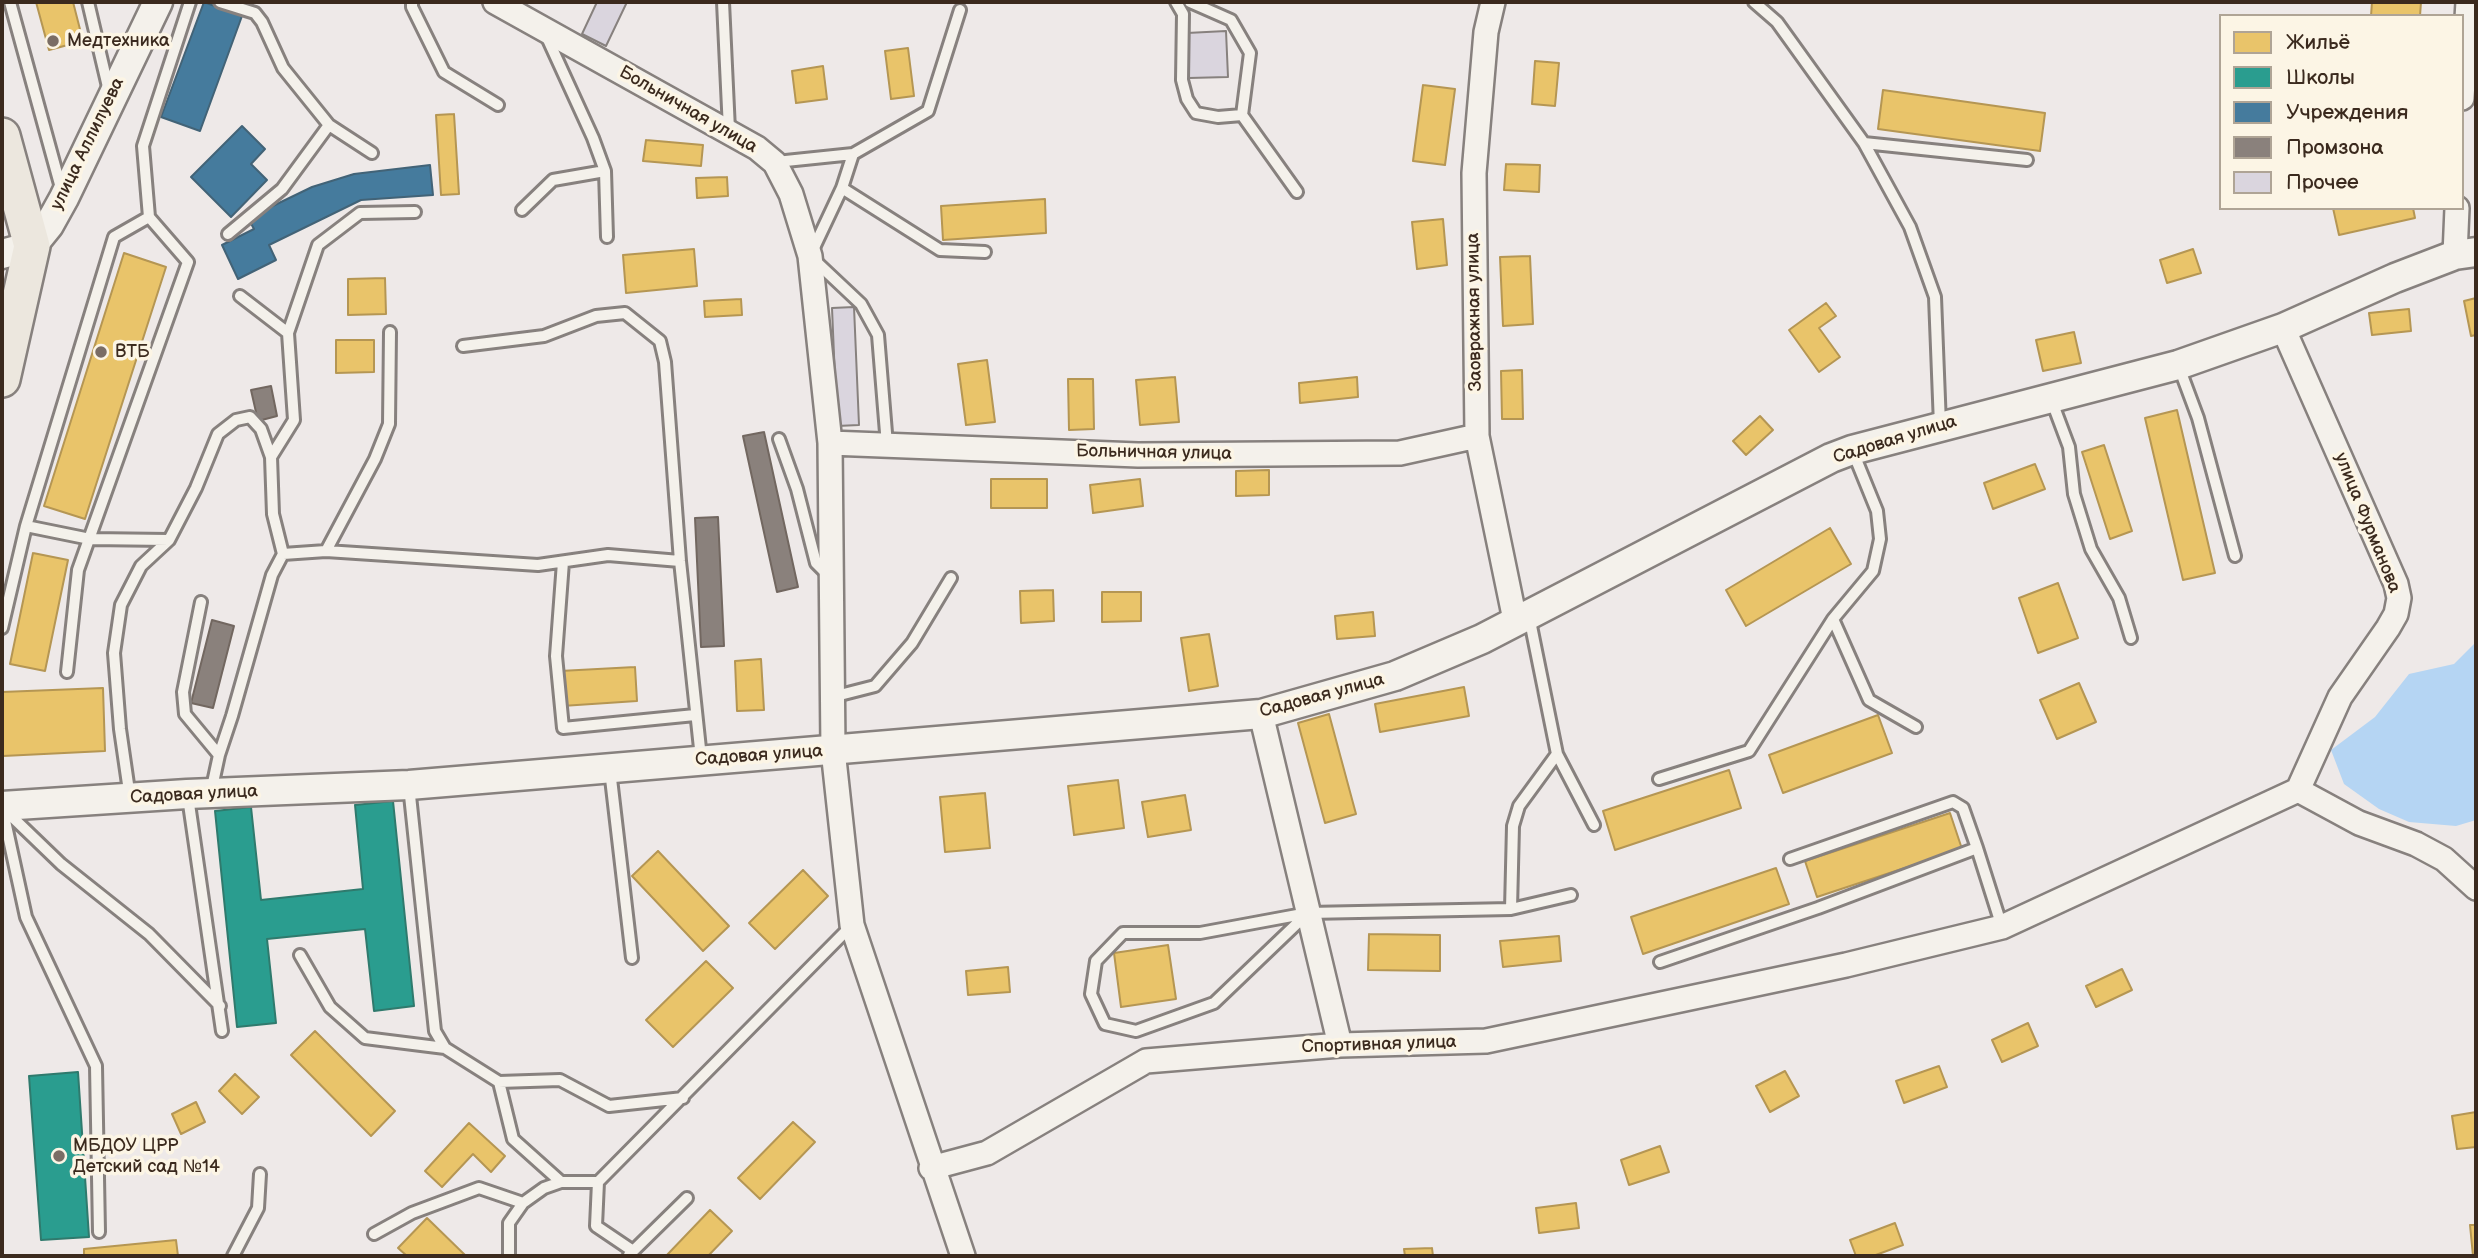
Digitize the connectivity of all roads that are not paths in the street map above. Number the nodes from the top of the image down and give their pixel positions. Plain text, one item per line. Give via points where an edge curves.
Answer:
1 (10, 2) edge
2 (88, 2) edge
3 (158, 2) edge
4 (190, 2) edge
5 (220, 2) edge
6 (412, 2) edge
7 (495, 2) edge
8 (723, 2) edge
9 (1176, 2) edge
10 (1190, 2) edge
11 (1493, 2) edge
12 (1754, 2) edge
13 (2468, 2) edge
14 (960, 10) dead end
15 (542, 28) junction
16 (2464, 66) edge
17 (111, 97) junction
18 (498, 105) dead end
19 (1242, 115) junction
20 (329, 125) junction
21 (729, 130) junction
22 (2, 136) edge
23 (1864, 143) junction
24 (372, 153) dead end
25 (853, 154) junction
26 (2027, 160) dead end
27 (775, 163) junction
28 (605, 171) junction
29 (842, 188) junction
30 (1297, 192) dead end
31 (64, 198) junction
32 (522, 210) dead end
33 (2457, 210) edge
34 (415, 212) dead end
35 (149, 217) junction
36 (228, 234) dead end
37 (607, 237) dead end
38 (17, 250) edge
39 (985, 252) dead end
40 (2466, 254) edge
41 (810, 256) junction
42 (240, 296) dead end
43 (2283, 328) junction
44 (390, 332) dead end
45 (288, 333) junction
46 (463, 346) dead end
47 (2178, 365) junction
48 (2, 379) edge
49 (2051, 399) junction
50 (1940, 425) junction
51 (1477, 436) junction
52 (779, 439) dead end
53 (830, 443) junction
54 (887, 445) junction
55 (1852, 450) junction
56 (271, 457) junction
57 (26, 526) junction
58 (90, 539) junction
59 (169, 540) junction
60 (326, 551) junction
61 (283, 554) junction
62 (2235, 556) dead end
63 (680, 561) junction
64 (563, 562) junction
65 (830, 577) junction
66 (951, 578) dead end
67 (201, 602) dead end
68 (1522, 617) junction
69 (1833, 619) junction
70 (2, 628) edge
71 (2131, 638) dead end
72 (67, 672) dead end
73 (832, 697) junction
74 (1261, 714) junction
75 (695, 715) junction
76 (1916, 727) dead end
77 (833, 750) junction
78 (1557, 754) junction
79 (219, 755) junction
80 (701, 761) junction
81 (610, 768) junction
82 (1659, 779) dead end
83 (409, 785) junction
84 (2298, 790) junction
85 (199, 794) junction
86 (131, 798) junction
87 (2, 806) edge
88 (1594, 825) dead end
89 (1977, 848) junction
90 (1790, 859) dead end
91 (2476, 888) edge
92 (1571, 895) dead end
93 (1511, 909) junction
94 (1308, 913) junction
95 (852, 925) junction
96 (2001, 927) junction
97 (300, 955) dead end
98 (632, 958) dead end
99 (1660, 962) dead end
100 (220, 1006) junction
101 (222, 1031) dead end
102 (1340, 1045) junction
103 (445, 1048) junction
104 (499, 1082) junction
105 (683, 1098) junction
106 (932, 1168) junction
107 (260, 1174) dead end
108 (561, 1182) junction
109 (598, 1182) junction
110 (687, 1198) dead end
111 (523, 1203) junction
112 (99, 1232) dead end
113 (374, 1234) dead end
114 (630, 1254) edge
115 (233, 1256) edge
116 (509, 1256) edge
117 (963, 1256) edge

1 - 31 lane
2 - 17 lane
3 - 17 street, улица Аллилуева
4 - 35 lane via 143,146
5 - 20 lane via 255,13 283,68
6 - 18 lane via 444,72
7 - 15 street, Больничная улица
8 - 21 lane
9 - 19 lane via 1183,14 1182,80 1187,99 1196,113
10 - 19 lane via 1231,20 1250,53
11 - 51 street, Заовражная улица via 1486,32 1474,173
12 - 23 lane via 1777,22
13 - 16 street
14 - 25 lane via 928,111
15 - 21 street, Больничная улица
15 - 28 lane
17 - 31 street, улица Аллилуева
19 - 30 lane
20 - 24 lane
20 - 36 lane via 282,189
21 - 27 street, Больничная улица
22 - 38 main road
23 - 26 lane
23 - 50 lane via 1910,227 1935,298
25 - 27 lane
25 - 29 lane
27 - 41 street, Больничная улица via 791,194
28 - 32 lane via 553,180
28 - 37 lane
29 - 39 lane via 940,250
29 - 41 lane
31 - 38 street, улица Аллилуева via 49,225
33 - 40 street
34 - 45 lane via 360,213 318,245
35 - 57 lane via 114,237
35 - 58 lane via 188,262
38 - 48 main road
40 - 43 street, Садовая улица via 2395,278
41 - 53 street, Больничная улица
41 - 54 lane via 861,304 878,335
42 - 45 lane
43 - 47 street, Садовая улица
43 - 84 street, улица Фурманова via 2399,598 2388,628 2340,697
44 - 60 lane via 389,424
45 - 56 lane via 294,420
46 - 63 lane via 544,336 596,316 625,313 660,341
47 - 49 street, Садовая улица
47 - 62 lane via 2198,418
49 - 50 street, Садовая улица
49 - 71 lane via 2069,447 2074,494 2091,549 2119,598
50 - 55 street, Садовая улица
51 - 54 street, Больничная улица via 1400,453 1138,455
51 - 68 street, Заовражная улица
52 - 65 lane via 816,563
53 - 54 street, Больничная улица
53 - 65 street, Больничная улица
55 - 68 street, Садовая улица
55 - 69 lane via 1877,511 1880,539 1873,571
56 - 59 lane via 261,429 250,417 236,419 218,434
56 - 61 lane via 273,514
57 - 58 lane
57 - 70 lane
58 - 59 lane
58 - 72 lane via 78,570
59 - 86 lane via 141,566 121,605 114,653
60 - 61 lane
60 - 64 lane via 538,565
61 - 79 lane via 272,575
63 - 64 lane via 608,555
63 - 75 lane
64 - 75 lane via 556,656 564,728
65 - 73 street, Больничная улица
66 - 73 lane via 912,643 875,686
67 - 79 lane via 183,692 185,715
68 - 74 street, Садовая улица via 1395,676
68 - 78 lane
69 - 76 lane via 1869,700
69 - 82 lane via 1749,751
73 - 77 street, Больничная улица
74 - 77 street, Садовая улица
74 - 94 street
75 - 80 lane
77 - 80 street, Садовая улица
77 - 95 street, Больничная улица
78 - 88 lane
78 - 93 lane via 1519,806 1513,826
79 - 85 lane
80 - 81 street, Садовая улица
81 - 83 street, Садовая улица
81 - 98 lane
83 - 85 street, Садовая улица
83 - 103 lane via 435,1031
84 - 91 street via 2359,823 2444,859
84 - 96 street, Спортивная улица
85 - 86 street, Садовая улица
85 - 100 lane
86 - 87 street, Садовая улица
87 - 100 lane via 61,864 149,934
87 - 112 lane via 26,917 96,1066
89 - 90 lane via 1963,808 1953,802
89 - 96 lane
89 - 99 lane
92 - 93 lane
93 - 94 lane
94 - 94 lane via 1200,933 1123,933 1096,961 1091,994 1105,1024 1136,1031 1214,1003
94 - 102 street
95 - 105 lane
95 - 106 street, Больничная улица
96 - 102 street, Спортивная улица via 1846,965 1486,1041
97 - 103 lane via 330,1007 365,1038
100 - 101 lane
102 - 106 street, Спортивная улица via 1146,1061 987,1153
103 - 104 lane
104 - 105 lane via 560,1080 609,1106
104 - 108 lane via 513,1139
105 - 109 lane
106 - 117 street, Больничная улица
107 - 115 lane via 258,1208
108 - 109 lane
108 - 111 lane
109 - 114 lane via 596,1226
110 - 114 lane
111 - 113 lane via 479,1188 412,1213
111 - 116 lane via 509,1223

